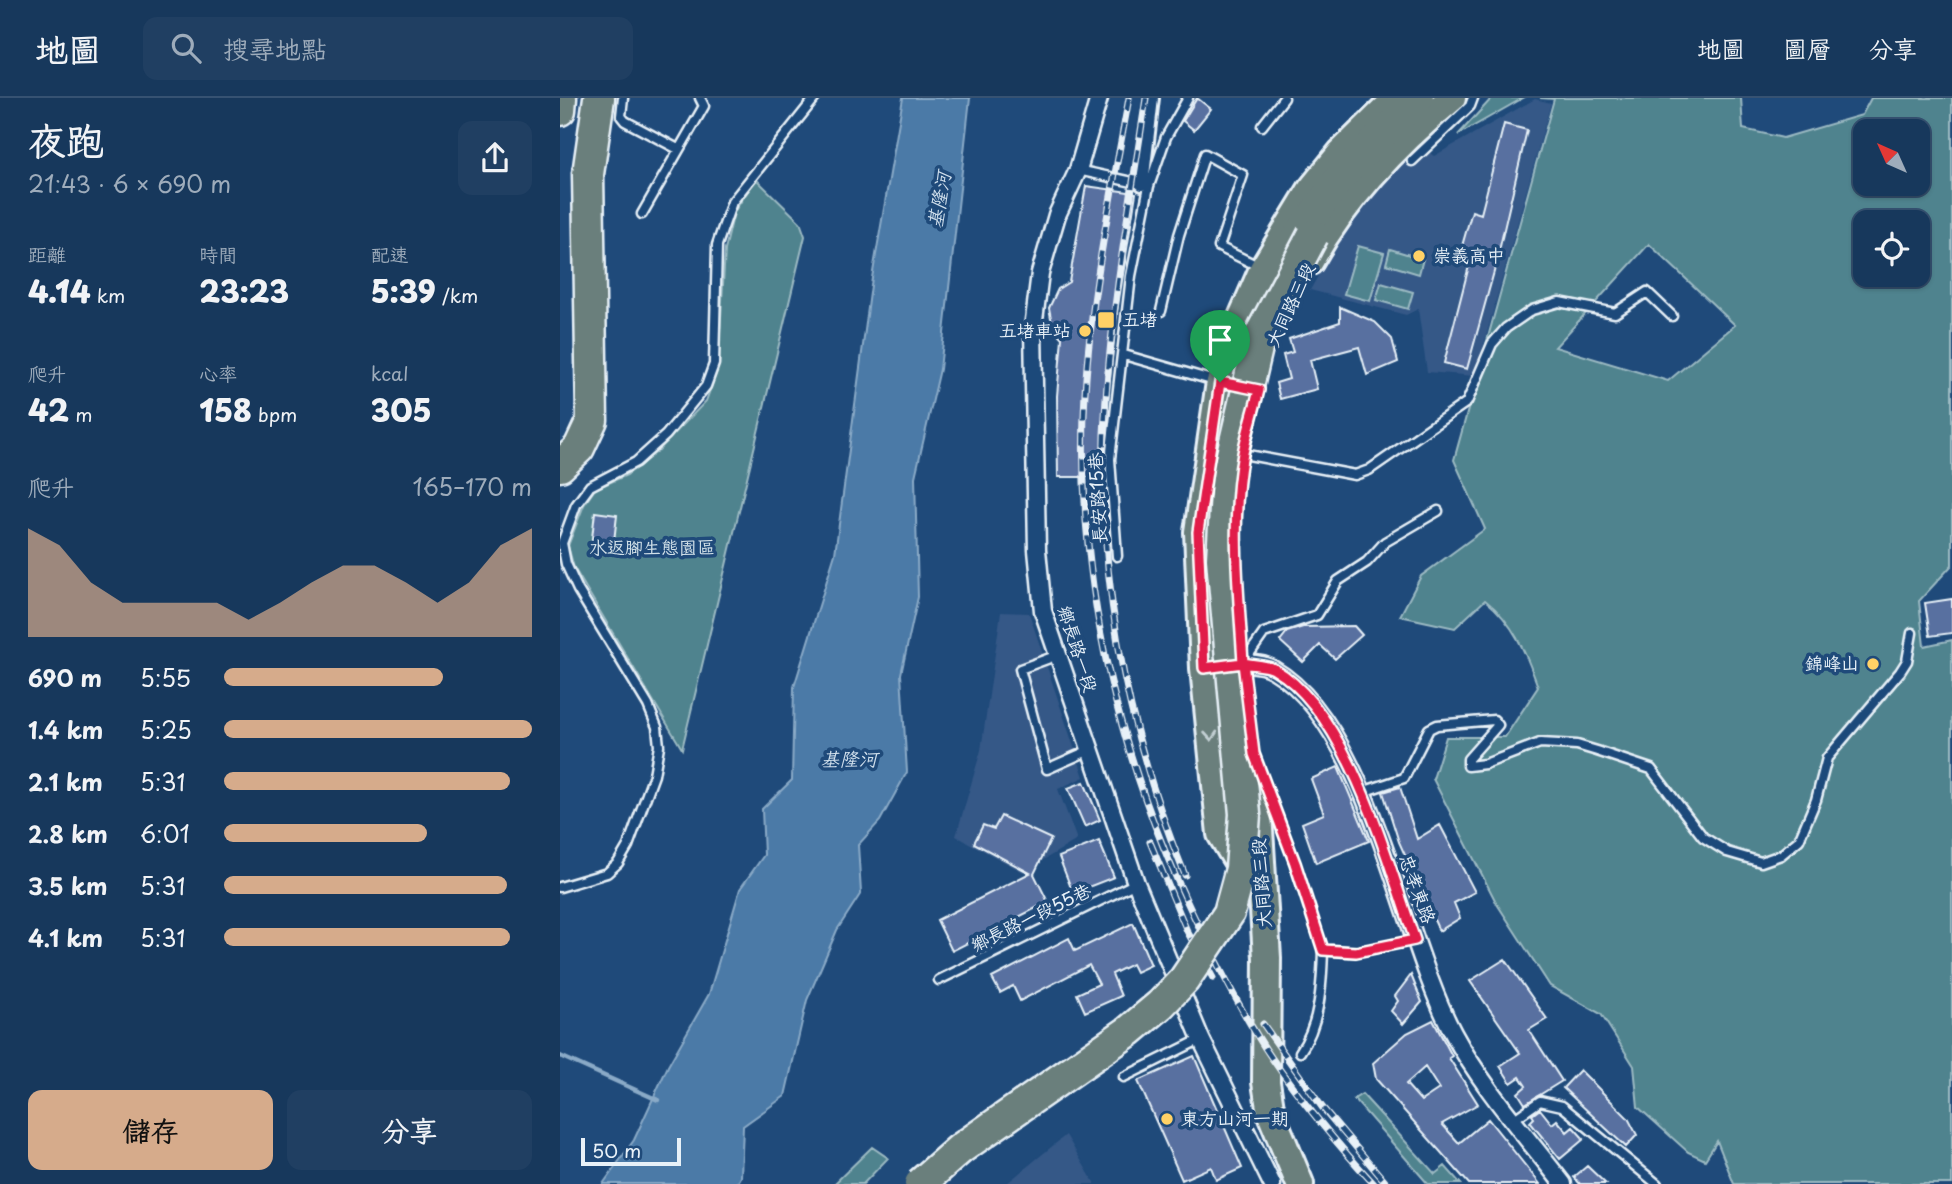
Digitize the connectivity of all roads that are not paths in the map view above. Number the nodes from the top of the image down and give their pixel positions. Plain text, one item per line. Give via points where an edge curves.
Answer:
1 (561, 98) edge
2 (599, 98) edge
3 (623, 98) edge
4 (700, 98) edge
5 (815, 98) edge
6 (1099, 98) edge
7 (1152, 98) edge
8 (1188, 98) edge
9 (1284, 98) edge
10 (1436, 98) edge
11 (1452, 98) edge
12 (1473, 98) edge
13 (1400, 99) edge
14 (560, 110) edge
15 (1262, 126) dead end
16 (678, 149) junction
17 (1412, 161) dead end
18 (1078, 170) junction
19 (1145, 185) junction
20 (642, 214) dead end
21 (1305, 236) junction
22 (1263, 269) junction
23 (1161, 311) dead end
24 (1672, 316) dead end
25 (1124, 355) junction
26 (1220, 382) junction
27 (1259, 390) junction
28 (1243, 454) junction
29 (566, 455) edge
30 (1438, 511) dead end
31 (1117, 556) dead end
32 (1912, 633) dead end
33 (1058, 655) junction
34 (1243, 663) junction
35 (1204, 668) junction
36 (1090, 750) junction
37 (1254, 754) junction
38 (1362, 792) junction
39 (1136, 883) junction
40 (560, 887) edge
41 (1415, 940) junction
42 (1323, 950) junction
43 (939, 980) dead end
44 (1201, 1038) junction
45 (1300, 1052) dead end
46 (1124, 1077) dead end
47 (1513, 1121) junction
48 (907, 1184) edge
49 (920, 1184) edge
50 (1272, 1184) edge
51 (1290, 1184) edge
52 (1300, 1184) edge
53 (1563, 1184) edge
54 (1657, 1184) edge

1 - 14 highway
2 - 29 highway via 588,174 592,420
3 - 16 lane via 621,116 625,121
4 - 16 lane via 704,106
5 - 40 lane via 732,202 717,245 713,365 706,386 666,435 636,462 590,486 576,505 562,543 578,590 648,705 659,746 654,775 618,863 607,873
6 - 18 street, 鄉長路一段
7 - 19 street
8 - 19 lane, 長安路15巷
9 - 15 lane
10 - 21 highway via 1383,145
11 - 27 main road, 大同路三段 via 1405,136 1323,239 1272,336
12 - 17 lane
13 - 21 highway via 1341,176
13 - 22 main road, 大同路三段 via 1341,153 1311,190
16 - 20 lane
18 - 19 lane
18 - 33 street, 鄉長路一段 via 1047,250 1033,328 1040,590
19 - 25 lane, 長安路15巷
21 - 48 highway via 1267,294 1244,351 1214,520 1213,561 1236,814 1235,846 1220,911 1178,973 1140,1009 968,1131
21 - 49 highway, bridge via 1260,335 1227,477 1222,559 1245,814 1241,869 1229,913 1206,951 1160,1005 960,1149
22 - 23 lane via 1219,247 1243,175 1205,154
22 - 26 main road, 大同路三段
24 - 28 lane via 1647,292 1615,313 1559,302 1532,310 1492,344 1467,402 1369,470 1354,475
25 - 26 lane
25 - 31 lane, 長安路15巷 via 1110,459
26 - 27 lane
26 - 35 main road, 大同路三段 via 1198,532
27 - 28 main road, 大同路三段
28 - 34 main road, 大同路三段 via 1236,545
30 - 34 lane via 1385,542 1367,562 1338,581 1317,615 1264,633
32 - 38 lane via 1900,672 1827,758 1799,840 1761,862 1727,852 1703,837 1651,769 1597,751 1541,743 1468,766 1468,759 1498,724 1494,720 1429,729 1404,778
33 - 36 street, 鄉長路一段
33 - 36 lane via 1020,668 1047,769
34 - 35 street, 忠孝東路
34 - 37 main road, 大同路三段
34 - 38 street, 忠孝東路 via 1272,668 1306,695 1336,738
35 -> 51 main road, 大同路三段 via 1221,834 1250,882 1258,959 1256,1087 1261,1119
36 - 39 street, 鄉長路一段
37 - 42 lane
37 - 52 main road, 大同路三段 via 1267,958 1266,1082 1270,1114
38 - 41 street, 忠孝東路
39 - 43 lane, 鄉長路一段55巷
39 - 44 street, 鄉長路一段
41 - 42 lane via 1356,952
41 - 47 street, 忠孝東路 via 1453,1033
42 - 45 lane via 1322,985 1308,1040
44 - 46 lane
44 - 50 street, 鄉長路一段
47 - 53 street, 忠孝東路
47 - 54 lane via 1540,1101 1562,1106

